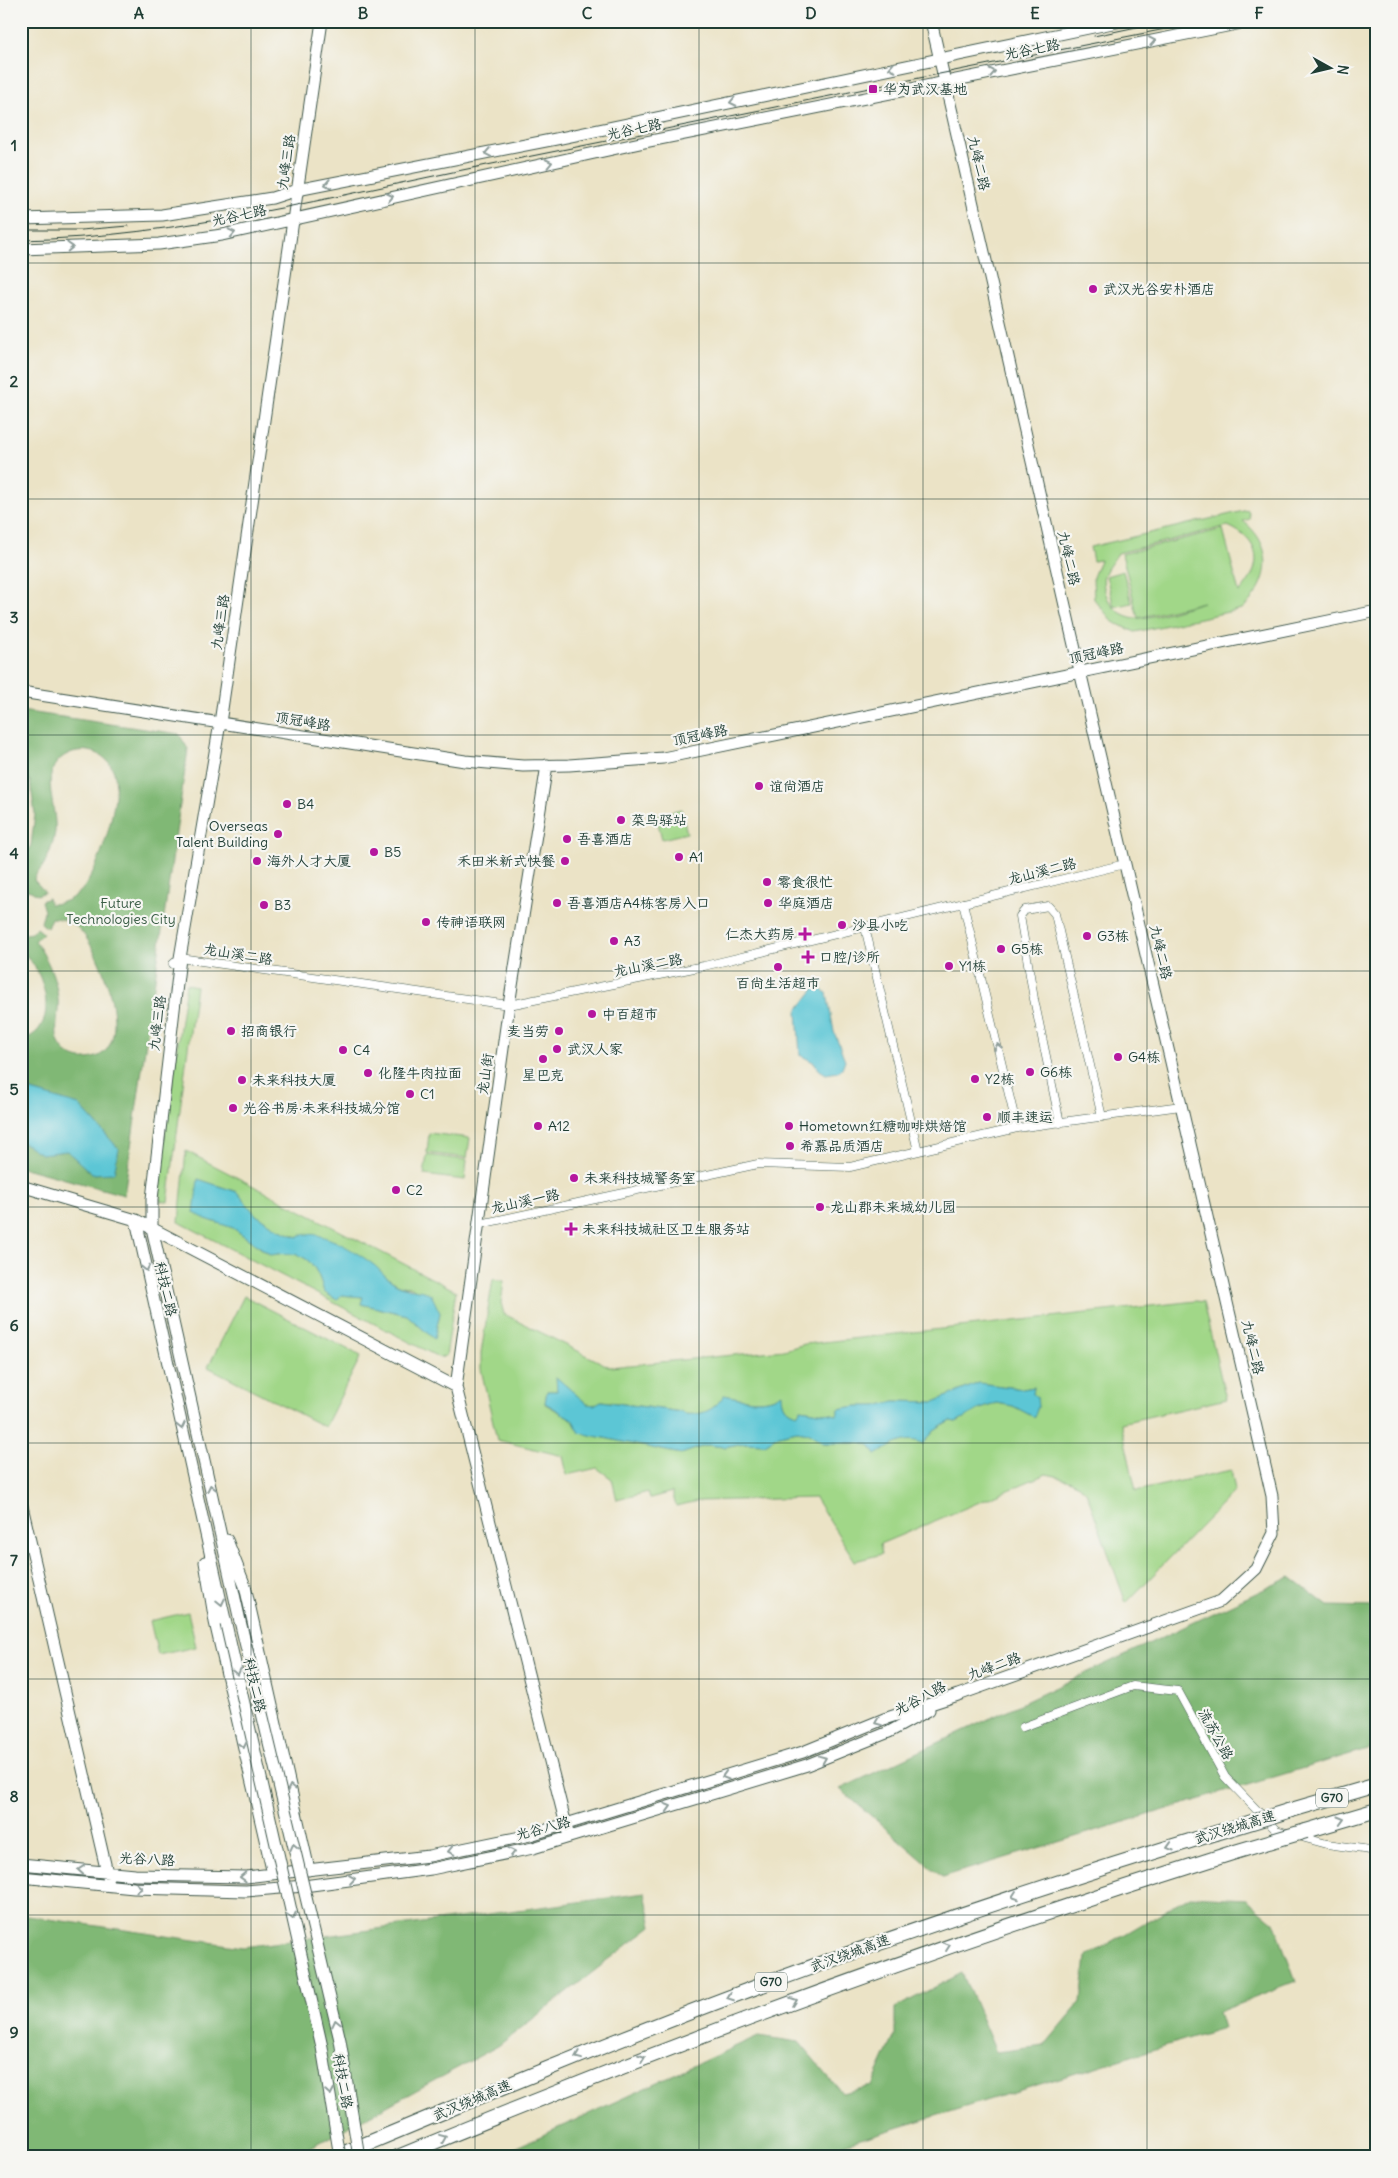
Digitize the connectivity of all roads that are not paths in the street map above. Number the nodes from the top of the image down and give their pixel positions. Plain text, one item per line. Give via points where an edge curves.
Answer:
1 (322, 21) edge
2 (931, 21) edge
3 (1122, 21) edge
4 (1252, 21) edge
5 (939, 58) junction
6 (944, 81) junction
7 (297, 190) junction
8 (293, 218) junction
9 (21, 219) edge
10 (21, 248) edge
11 (1377, 611) edge
12 (1080, 671) junction
13 (21, 692) edge
14 (220, 723) junction
15 (547, 765) junction
16 (1125, 864) junction
17 (963, 904) junction
18 (865, 927) junction
19 (176, 961) junction
20 (510, 1005) junction
21 (1181, 1106) junction
22 (1102, 1117) junction
23 (1060, 1123) junction
24 (1017, 1128) junction
25 (918, 1151) junction
26 (21, 1186) edge
27 (136, 1220) junction
28 (480, 1224) junction
29 (152, 1228) junction
30 (456, 1388) junction
31 (21, 1502) edge
32 (218, 1521) junction
33 (204, 1525) junction
34 (958, 1695) junction
35 (1023, 1727) dead end
36 (1377, 1785) edge
37 (1377, 1810) edge
38 (566, 1824) junction
39 (569, 1837) junction
40 (1377, 1851) edge
41 (21, 1864) edge
42 (309, 1870) junction
43 (107, 1872) junction
44 (273, 1874) junction
45 (21, 1877) edge
46 (110, 1886) junction
47 (335, 2157) edge
48 (340, 2157) edge
49 (359, 2157) edge
50 (398, 2157) edge

1 - 7 street, 九峰三路
2 - 5 street, 九峰二路
3 - 5 street, 光谷七路
6 -> 4 street, 光谷七路
5 - 6 street, 九峰二路
5 -> 7 street, 光谷七路 via 556,140
8 -> 6 street, 光谷七路
6 - 12 street, 九峰二路
7 - 8 street, 九峰三路
7 - 9 street, 光谷七路 via 272,198 162,215
10 -> 8 street, 光谷七路 via 158,244 222,235
8 - 14 street, 九峰三路
11 - 12 street, 顶冠峰路
12 - 15 street, 顶冠峰路 via 663,758
12 - 16 street, 九峰二路
13 - 14 street, 顶冠峰路
14 - 15 street, 顶冠峰路 via 465,761
14 - 19 street, 九峰三路
15 - 20 street, 龙山街
16 - 17 street, 龙山溪二路
16 - 21 street, 九峰二路
17 - 18 street, 龙山溪二路
24 -> 17 street
18 - 20 street, 龙山溪二路 via 704,966
18 - 25 street
19 - 20 street, 龙山溪二路
19 - 29 street, 九峰三路 via 152,1199
20 - 28 street, 龙山街
21 - 22 street, 龙山溪一路
21 - 34 street, 九峰二路 via 1272,1496 1274,1533 1256,1569 1221,1601
22 - 23 street, 龙山溪一路
22 - 23 street via 1056,914 1048,906 1025,910 1020,916
23 - 24 street, 龙山溪一路
24 - 25 street, 龙山溪一路
25 - 28 street, 龙山溪一路 via 850,1167 758,1164
26 - 27 street
27 - 29 street
27 -> 33 street, 科技二路
28 - 30 street, 龙山街
29 - 30 street
32 -> 29 street, 科技二路
30 - 38 street
31 - 43 street
42 -> 32 street via 245,1586
49 -> 32 street, 科技二路, bridge via 340,2040
33 -> 44 street via 210,1599
33 -> 48 street, 科技二路, bridge via 322,2046
34 -> 38 street, 光谷八路 via 884,1719 803,1752
39 -> 34 street, 光谷八路 via 807,1765 889,1732
35 - 40 street, 流苏公路 via 1133,1686 1178,1691 1225,1777 1276,1830 1327,1844
36 -> 47 highway, 武汉绕城高速 / G70, bridge via 954,1917 737,1994
50 -> 37 highway, 武汉绕城高速 / G70, bridge via 644,2057 843,1983 1047,1912
38 - 39 street
38 -> 42 street, 光谷八路 via 530,1835 429,1856
46 -> 39 street, 光谷八路 via 246,1891 304,1886 431,1869 533,1848
43 -> 41 street, 光谷八路
42 - 44 street, 光谷八路
44 -> 43 street, 光谷八路 via 246,1877
43 - 46 street
45 - 46 street, 光谷八路

